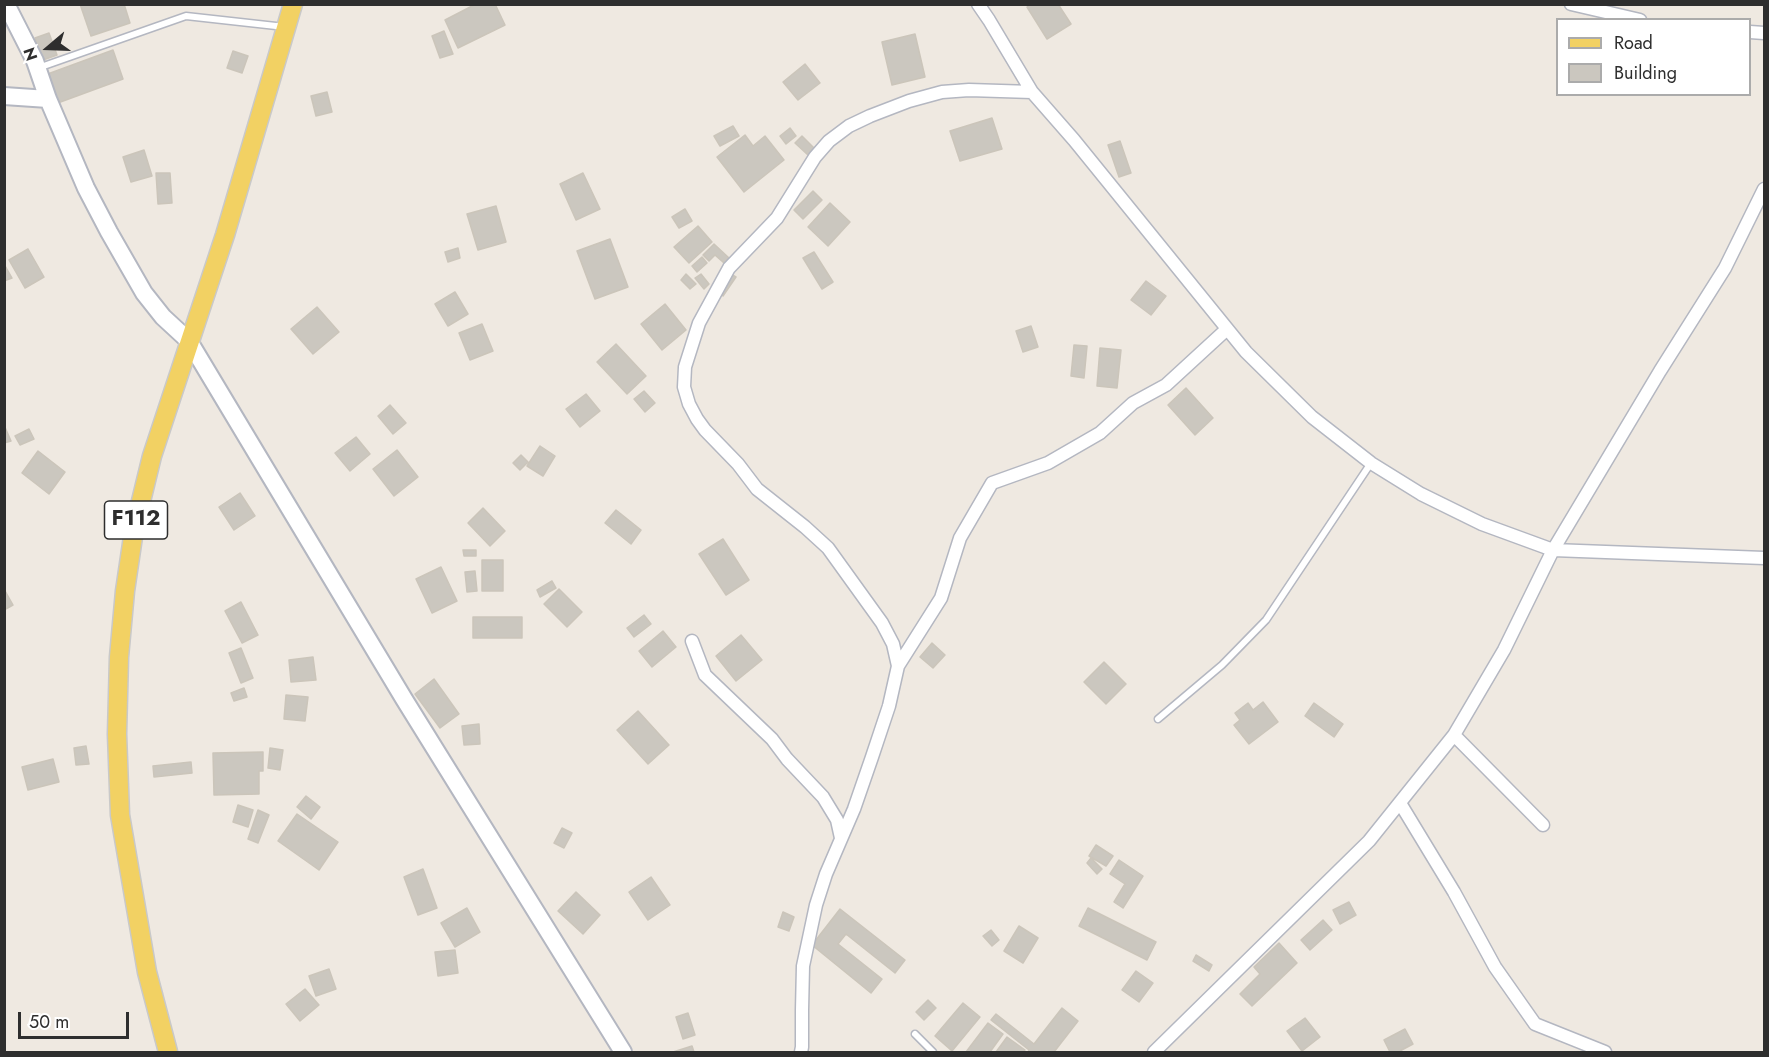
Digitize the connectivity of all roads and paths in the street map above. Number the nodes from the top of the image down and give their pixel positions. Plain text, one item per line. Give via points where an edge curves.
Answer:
1 (6, 4) edge
2 (293, 4) edge
3 (978, 4) edge
4 (1571, 4) edge
5 (1631, 18) edge
6 (285, 27) junction
7 (37, 68) junction
8 (1032, 92) junction
9 (4, 96) edge
10 (48, 99) junction
11 (1764, 189) edge
12 (1227, 329) junction
13 (189, 341) junction
14 (1371, 463) junction
15 (1553, 550) junction
16 (1764, 558) edge
17 (692, 641) dead end
18 (898, 666) junction
19 (1158, 719) dead end
20 (1454, 735) junction
21 (1400, 802) junction
22 (1543, 825) dead end
23 (841, 839) junction
24 (915, 1034) dead end
25 (168, 1053) edge
26 (623, 1053) edge
27 (801, 1053) edge
28 (933, 1053) edge
29 (1154, 1053) edge
30 (1605, 1053) edge

1 - 7 street
2 - 6 main road, F112
3 - 8 street
4 - 5 street
6 - 7 lane via 186,16
6 - 13 main road, F112 via 225,235
7 - 10 street
8 - 12 street
8 - 18 street via 942,92 870,116 829,141 777,218 729,268 699,323 686,367 684,387 697,419 757,489 828,548 882,623
9 - 10 street
10 - 13 street via 86,188 128,266 150,301
11 - 15 street via 1725,268
12 - 14 street via 1312,417
12 - 18 street via 1166,385 1133,403 1100,433 1048,463 992,483 960,538 941,598
13 - 25 main road, F112 via 152,456 134,530 119,657 120,815 147,972
13 - 26 street
14 - 15 street via 1472,519
14 - 19 lane via 1266,620 1222,665
15 - 16 street
15 - 20 street via 1504,650
17 - 23 street via 705,675 823,797 837,820
18 - 23 street via 872,757
20 - 21 street
20 - 22 street
21 - 29 street via 1369,841
21 - 30 street via 1495,968 1534,1024
23 - 27 street via 816,905 804,966
24 - 28 lane

